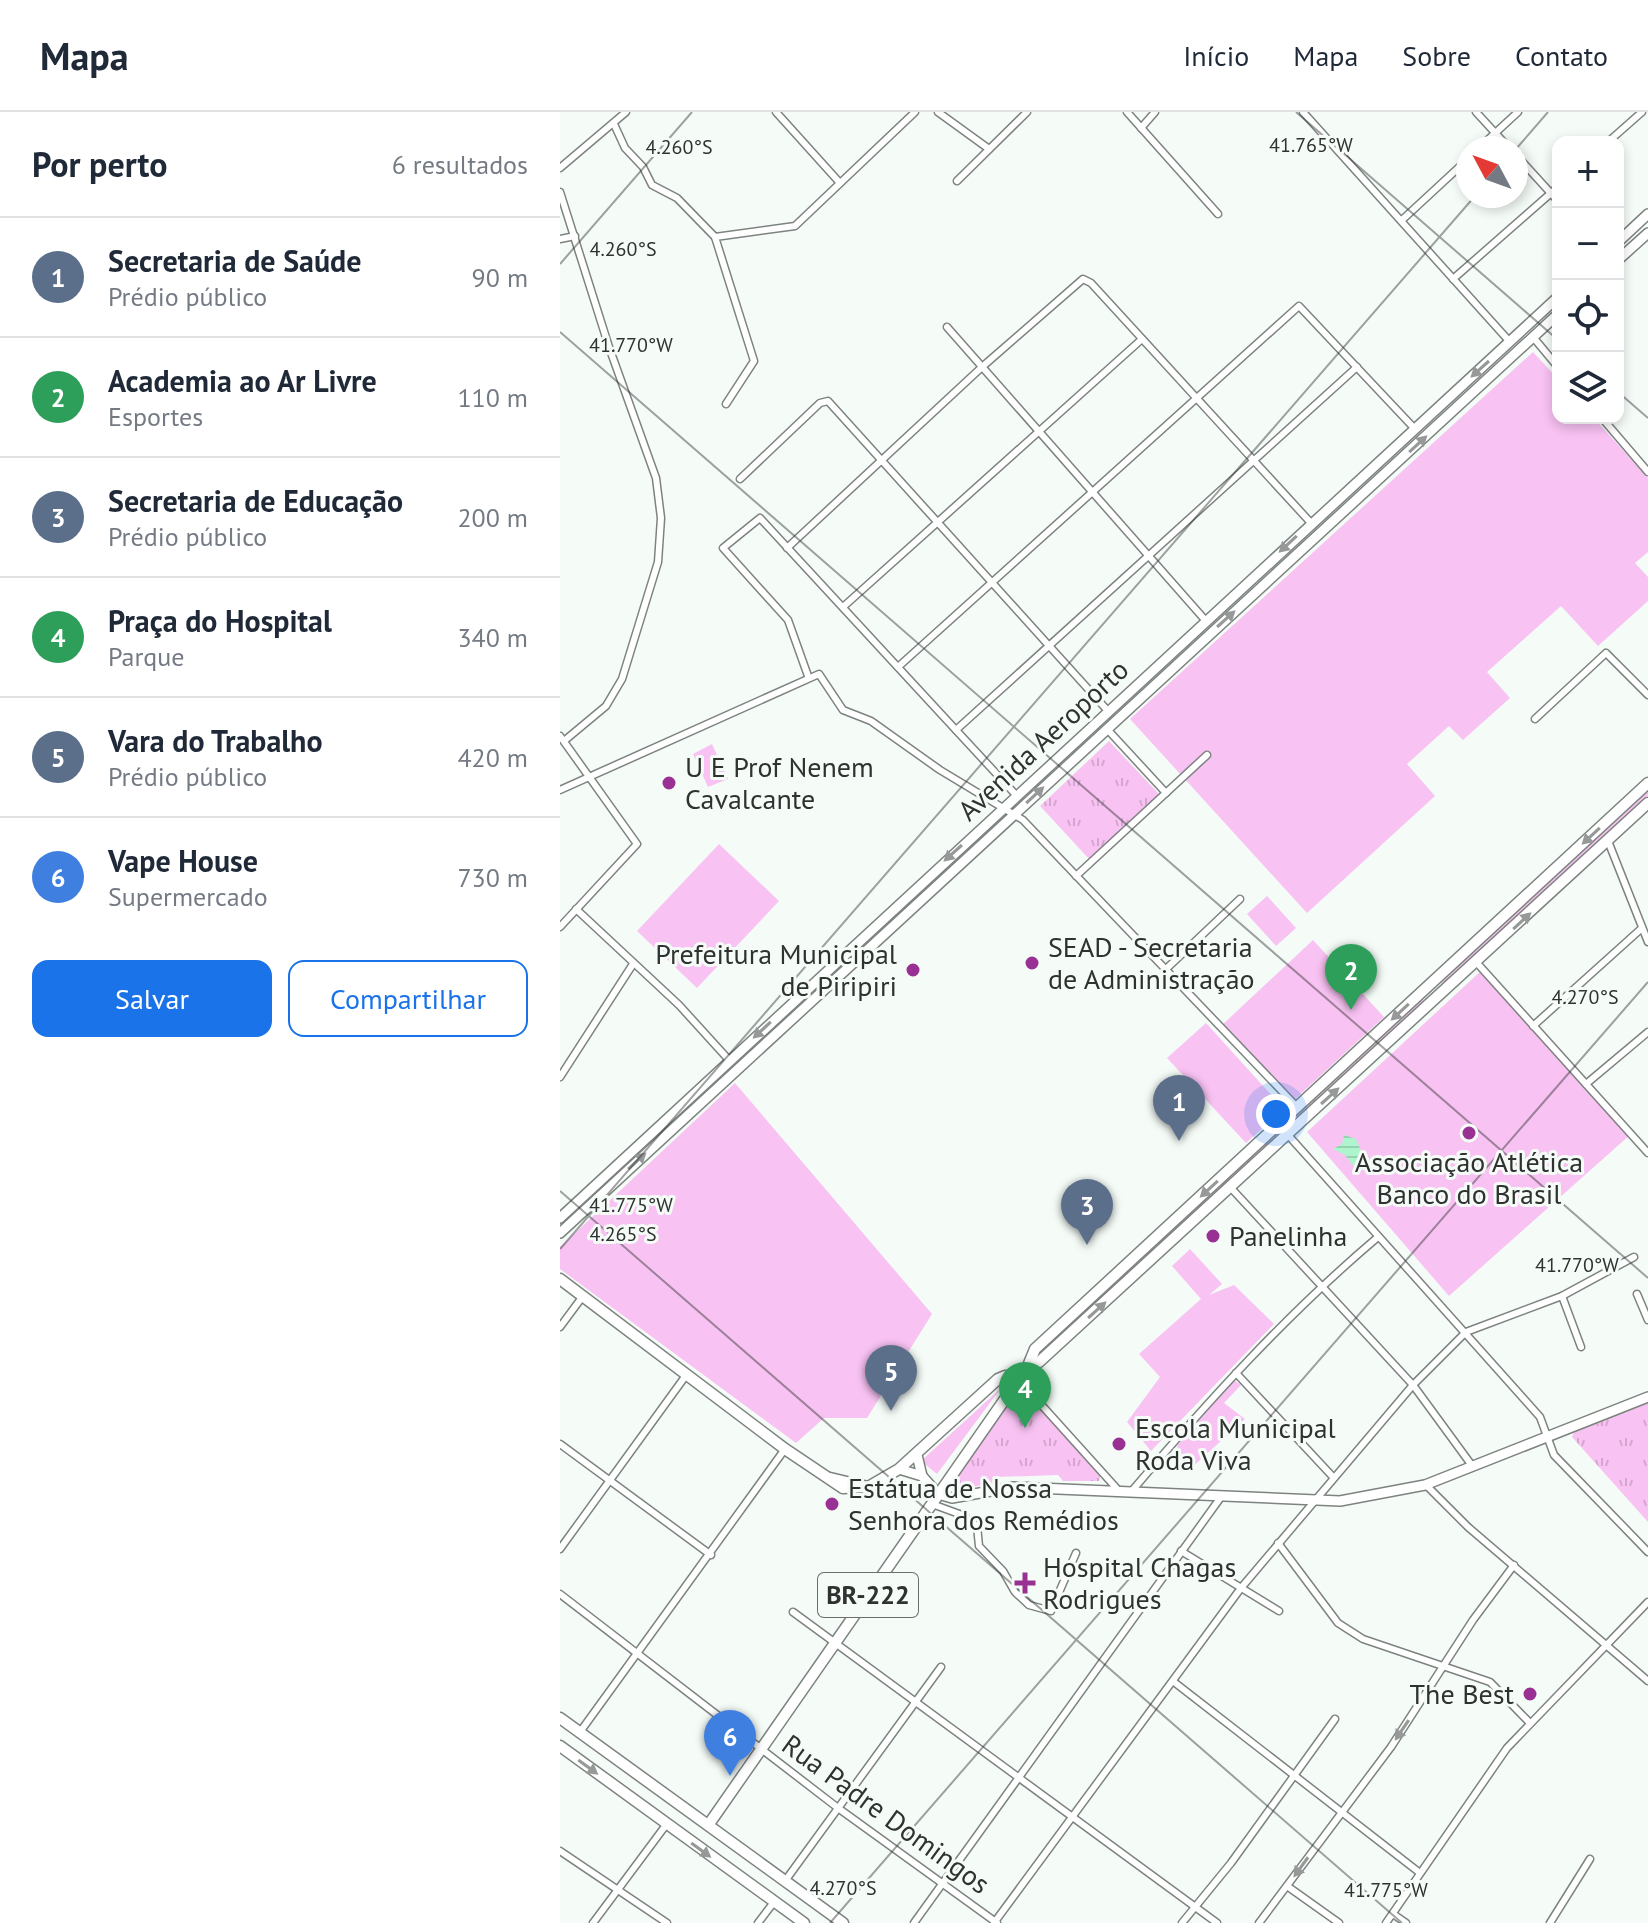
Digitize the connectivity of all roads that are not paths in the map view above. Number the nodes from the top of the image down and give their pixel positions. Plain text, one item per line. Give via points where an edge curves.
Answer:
1 (626, 112) edge
2 (776, 112) edge
3 (915, 112) edge
4 (938, 112) edge
5 (1027, 112) edge
6 (1127, 112) edge
7 (1155, 112) edge
8 (1303, 112) edge
9 (1476, 112) edge
10 (1518, 112) edge
11 (1642, 112) edge
12 (614, 124) junction
13 (1141, 128) junction
14 (1496, 133) junction
15 (1493, 136) edge
16 (1499, 136) edge
17 (1615, 136) edge
18 (989, 149) junction
19 (560, 168) edge
20 (1528, 168) edge
21 (1456, 170) edge
22 (957, 181) dead end
23 (840, 183) junction
24 (560, 192) edge
25 (1551, 193) joint
26 (1218, 214) dead end
27 (1648, 214) edge
28 (1402, 220) junction
29 (1648, 233) edge
30 (575, 236) junction
31 (1624, 236) edge
32 (716, 238) junction
33 (560, 239) edge
34 (1624, 255) edge
35 (1453, 279) junction
36 (1552, 303) edge
37 (1552, 320) edge
38 (947, 327) dead end
39 (1533, 337) junction
40 (1142, 339) junction
41 (1510, 342) junction
42 (1552, 360) edge
43 (982, 367) junction
44 (1357, 367) junction
45 (1198, 400) junction
46 (726, 404) dead end
47 (1607, 424) edge
48 (1414, 428) junction
49 (1039, 432) junction
50 (883, 460) junction
51 (1253, 460) junction
52 (1648, 472) edge
53 (740, 479) dead end
54 (1094, 493) junction
55 (938, 521) junction
56 (1311, 523) junction
57 (787, 548) junction
58 (1149, 556) junction
59 (994, 584) junction
60 (843, 607) junction
61 (1206, 621) junction
62 (1049, 645) junction
63 (898, 667) junction
64 (808, 676) junction
65 (1648, 695) edge
66 (1108, 711) junction
67 (1535, 719) dead end
68 (1107, 729) junction
69 (956, 730) junction
70 (562, 738) edge
71 (1207, 755) dead end
72 (589, 776) junction
73 (1648, 783) edge
74 (560, 790) edge
75 (1166, 793) junction
76 (1016, 795) junction
77 (1648, 803) edge
78 (1004, 807) junction
79 (1015, 814) junction
80 (1608, 841) junction
81 (1076, 876) junction
82 (1240, 899) dead end
83 (576, 909) junction
84 (560, 927) edge
85 (1642, 928) junction
86 (1648, 942) edge
87 (1477, 963) junction
88 (633, 964) junction
89 (1165, 970) junction
90 (1429, 985) junction
91 (1439, 998) junction
92 (1533, 1026) junction
93 (1648, 1032) edge
94 (729, 1060) junction
95 (560, 1077) edge
96 (1586, 1084) junction
97 (1297, 1107) junction
98 (1288, 1135) junction
99 (1648, 1153) edge
100 (1231, 1188) junction
101 (560, 1218) edge
102 (560, 1233) edge
103 (1378, 1237) junction
104 (1634, 1257) dead end
105 (560, 1279) edge
106 (1321, 1286) junction
107 (1637, 1294) dead end
108 (583, 1296) junction
109 (1562, 1296) junction
110 (1648, 1320) edge
111 (560, 1327) edge
112 (1466, 1332) junction
113 (1581, 1347) dead end
114 (1033, 1361) junction
115 (1236, 1373) junction
116 (687, 1374) junction
117 (1019, 1380) junction
118 (1413, 1385) junction
119 (1648, 1397) edge
120 (1546, 1438) junction
121 (560, 1444) edge
122 (785, 1449) junction
123 (917, 1455) junction
124 (1473, 1467) junction
125 (899, 1469) junction
126 (922, 1476) junction
127 (1333, 1477) junction
128 (610, 1482) junction
129 (1425, 1485) junction
130 (1119, 1491) junction
131 (1131, 1492) junction
132 (938, 1494) junction
133 (1221, 1497) junction
134 (1314, 1501) junction
135 (931, 1504) junction
136 (1278, 1543) junction
137 (560, 1549) edge
138 (1647, 1549) edge
139 (1181, 1551) junction
140 (1076, 1553) dead end
141 (711, 1555) junction
142 (1514, 1565) junction
143 (1241, 1588) junction
144 (560, 1594) edge
145 (1648, 1602) edge
146 (1279, 1611) dead end
147 (793, 1612) dead end
148 (836, 1641) junction
149 (1607, 1645) junction
150 (639, 1652) junction
151 (1445, 1665) junction
152 (941, 1667) dead end
153 (1648, 1681) edge
154 (1174, 1682) junction
155 (916, 1700) junction
156 (560, 1718) edge
157 (1335, 1719) dead end
158 (1529, 1722) junction
159 (580, 1732) junction
160 (762, 1750) junction
161 (562, 1752) edge
162 (630, 1769) junction
163 (1294, 1773) junction
164 (1017, 1777) junction
165 (616, 1787) junction
166 (838, 1808) junction
167 (1342, 1810) junction
168 (1071, 1819) junction
169 (709, 1824) junction
170 (666, 1825) junction
171 (560, 1851) edge
172 (1590, 1859) dead end
173 (1420, 1873) junction
174 (785, 1881) junction
175 (942, 1881) junction
176 (1287, 1886) junction
177 (617, 1889) junction
178 (774, 1902) junction
179 (1195, 1907) junction
180 (1393, 1914) junction
181 (828, 1918) edge
182 (996, 1922) edge
183 (593, 1923) edge
184 (667, 1923) edge
185 (758, 1923) edge
186 (804, 1923) edge
187 (843, 1923) edge
188 (914, 1923) edge
189 (1182, 1923) edge
190 (1217, 1923) edge
191 (1259, 1923) edge
192 (1339, 1923) edge
193 (1386, 1923) edge
194 (1406, 1923) edge
195 (1550, 1923) edge

1 - 12 street
2 - 23 street
3 - 23 street
4 - 18 street
5 - 18 street
6 - 13 street
7 - 13 street
8 - 28 street
9 - 14 street
10 - 14 street
11 - 17 street
12 - 19 street
12 - 32 street via 652,185 677,198
13 - 26 street
14 - 15 street
14 - 16 street
18 - 22 street
20 - 25 street
21 - 28 street
23 - 32 street via 795,226
24 - 30 street
25 - 35 street
27 - 31 street
28 - 35 street
29 - 34 street
30 - 33 street
30 - 70 street via 656,478 661,518 658,562 628,667 606,706
32 - 46 street via 754,361
35 - 41 street
36 - 41 street, Avenida Aeroporto
37 - 39 street, Avenida Aeroporto
38 - 43 street
39 - 42 street
68 -> 39 street, Avenida Aeroporto
40 - 43 street via 1083,279
40 - 45 street
40 - 49 street
41 -> 48 street, Avenida Aeroporto
43 - 49 street
43 - 50 street
44 - 45 street via 1299,306
44 - 48 street
44 - 51 street
45 - 51 street
45 - 54 street
47 - 52 street
48 - 56 street, Avenida Aeroporto
49 - 54 street
49 - 55 street
50 - 53 street via 826,400
50 - 55 street
50 - 57 street
51 - 56 street
51 - 58 street
54 - 58 street
54 - 59 street
55 - 59 street
55 - 60 street
56 -> 61 street, Avenida Aeroporto
57 - 60 street
57 - 64 street via 760,518 723,548 788,620
58 - 61 street
58 - 62 street
59 - 62 street
59 - 63 street
60 - 63 street
61 - 66 street, Avenida Aeroporto
62 - 66 street
62 - 69 street
63 - 69 street
64 - 72 street
64 - 78 street via 819,674 843,710 871,721
65 - 67 street via 1606,653
66 - 76 street, Avenida Aeroporto
68 - 75 street
79 -> 68 street, Avenida Aeroporto
69 - 76 street
70 - 72 street
71 - 75 street
72 - 74 street
72 - 83 street via 636,840 635,848
73 -> 90 main road, BR-222
75 - 81 street
76 - 78 street, Avenida Aeroporto
77 - 80 main road, BR-222
78 - 79 street
78 -> 94 street, Avenida Aeroporto
79 - 81 street
102 -> 79 street, Avenida Aeroporto
80 - 85 street
87 -> 80 main road, BR-222
81 - 89 street
82 - 89 street
83 - 84 street
83 - 88 street
85 - 86 street
85 - 92 street
87 - 91 main road, BR-222
87 - 92 street
88 - 94 street
88 - 95 street
89 - 97 street
90 - 91 main road
90 -> 97 main road, BR-222
98 -> 91 main road, BR-222
92 - 96 street
93 - 96 street
94 - 101 street, Avenida Aeroporto
96 - 99 street
97 -> 114 main road, BR-222
98 - 100 main road, BR-222
98 - 103 street
100 - 106 street
114 -> 100 main road, BR-222
103 - 106 street
103 - 112 street
104 - 109 street
105 - 108 main road
106 - 115 street
106 - 118 street
107 - 110 street
108 - 111 street
108 - 116 main road
109 - 112 street
109 - 113 street
112 - 118 street
112 - 120 street via 1545,1423
114 - 117 main road, BR-222
115 - 127 street
115 - 131 street
116 - 122 main road
116 - 128 street
117 - 123 main road via 998,1379
117 - 130 street
117 - 132 main road, BR-222
118 - 124 street
118 - 127 street
119 - 120 street
120 - 124 street
120 - 138 street via 1554,1455
121 - 128 street
122 - 125 main road via 828,1477 868,1487
122 - 141 street
123 - 125 main road
123 - 126 street
124 - 129 street
125 - 126 street
126 - 132 street
127 - 134 street
128 - 137 street
128 - 141 street
129 - 134 street via 1372,1498
129 - 142 street
130 - 131 street
130 - 132 street via 1013,1487 952,1498
131 - 133 street
132 - 135 main road, BR-222
133 - 134 street
133 - 139 street
134 - 136 street
135 - 140 street via 977,1526 979,1546 1029,1605 1051,1611
135 - 148 main road, BR-222
136 - 143 street
136 - 151 street via 1338,1623 1363,1639
139 - 143 street
139 - 164 street
141 - 150 street
142 - 149 street
142 - 151 street
143 - 146 street
143 - 154 street
144 - 150 street, Rua Padre Domingos
145 - 149 street
147 - 148 street
148 - 155 street
148 - 160 main road, BR-222
149 - 153 street
149 - 158 street
150 - 159 street
150 - 160 street, Rua Padre Domingos
151 - 158 street via 1490,1682
151 -> 167 street
152 - 155 street
154 - 163 street
154 - 168 street
155 - 164 street
155 - 166 street
156 - 159 main road
157 - 163 street
158 - 173 street
159 - 162 main road
160 - 166 street, Rua Padre Domingos
160 - 169 main road, BR-222
161 -> 165 main road
162 - 165 main road
162 - 169 main road
163 - 167 street
163 - 179 street
164 - 168 street
164 - 175 street
165 - 170 main road
166 - 174 street
166 - 175 street, Rua Padre Domingos
167 - 173 street
167 -> 176 street
168 - 179 street
168 - 182 street
169 - 174 main road
170 - 177 street
170 -> 178 main road
171 - 177 street
172 - 195 street
173 - 180 street
174 - 181 main road
175 - 182 street, Rua Padre Domingos
175 - 188 street
176 - 191 street
176 - 192 street
177 - 183 street
177 - 184 street
178 - 185 street
178 - 186 main road
179 - 189 street
179 - 190 street
180 - 193 street
180 - 194 street
181 - 187 main road

